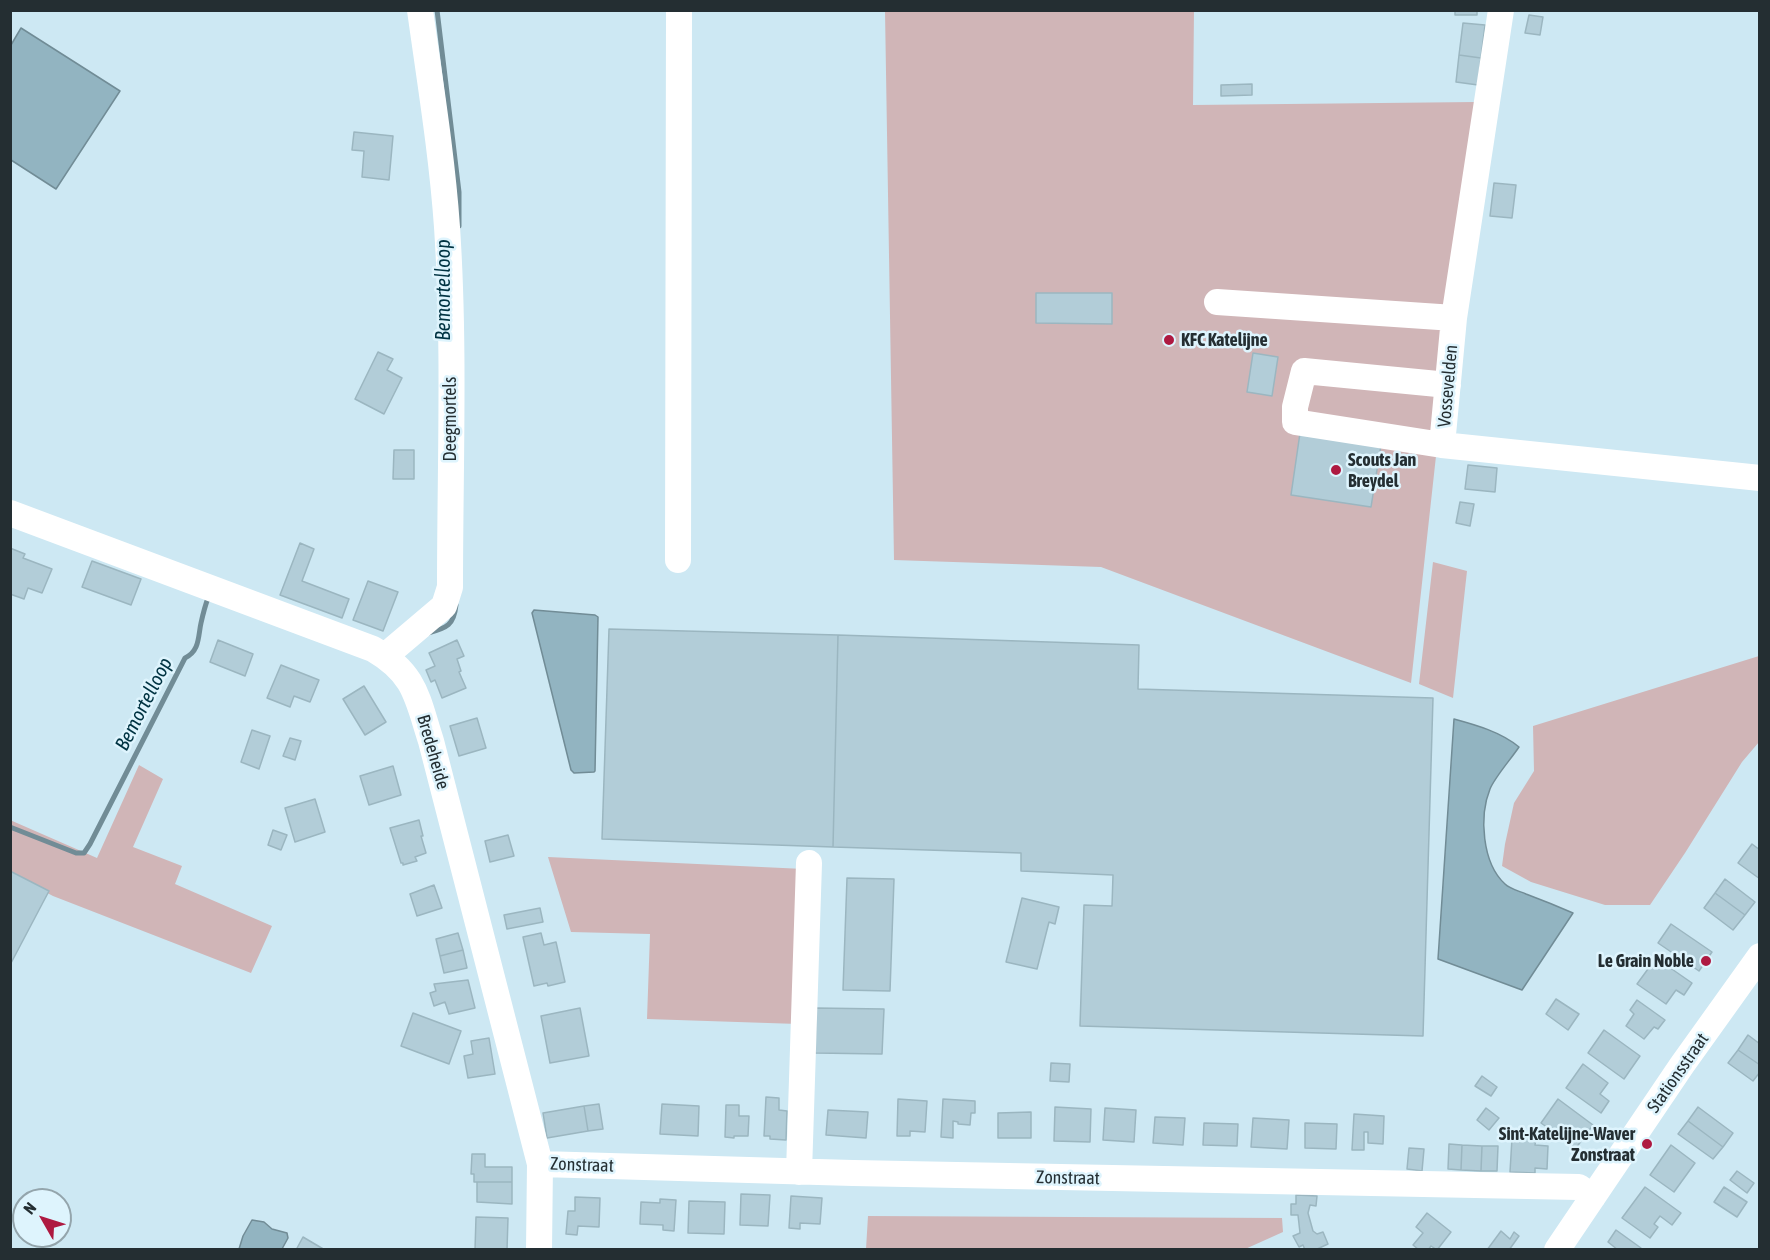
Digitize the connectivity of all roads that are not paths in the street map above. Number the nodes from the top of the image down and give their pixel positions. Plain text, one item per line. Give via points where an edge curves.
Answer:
1 (420, 10) edge
2 (679, 10) edge
3 (1500, 10) edge
4 (1217, 302) dead end
5 (1454, 318) junction
6 (1448, 386) junction
7 (1442, 445) junction
8 (1760, 478) edge
9 (10, 513) edge
10 (678, 560) dead end
11 (385, 656) junction
12 (809, 863) dead end
13 (1760, 956) edge
14 (540, 1164) junction
15 (799, 1172) junction
16 (1593, 1197) junction
17 (539, 1250) edge
18 (1557, 1250) edge

1 - 11 street, Deegmortels via 447,227 450,587 444,606
2 - 10 street
3 - 5 street, Vossevelden
4 - 5 street
5 - 6 street, Vossevelden
6 - 7 street, Vossevelden
6 - 7 street via 1304,371 1295,407 1286,422
7 - 8 street, Vossevelden
9 - 11 street, Bredeheide
11 - 14 street, Bredeheide via 414,688 431,741
12 - 15 street
13 - 16 street, Stationsstraat
14 - 15 street, Zonstraat
14 - 17 street, Bredeheide
15 - 16 street, Zonstraat via 1579,1187
16 - 18 street, Stationsstraat

